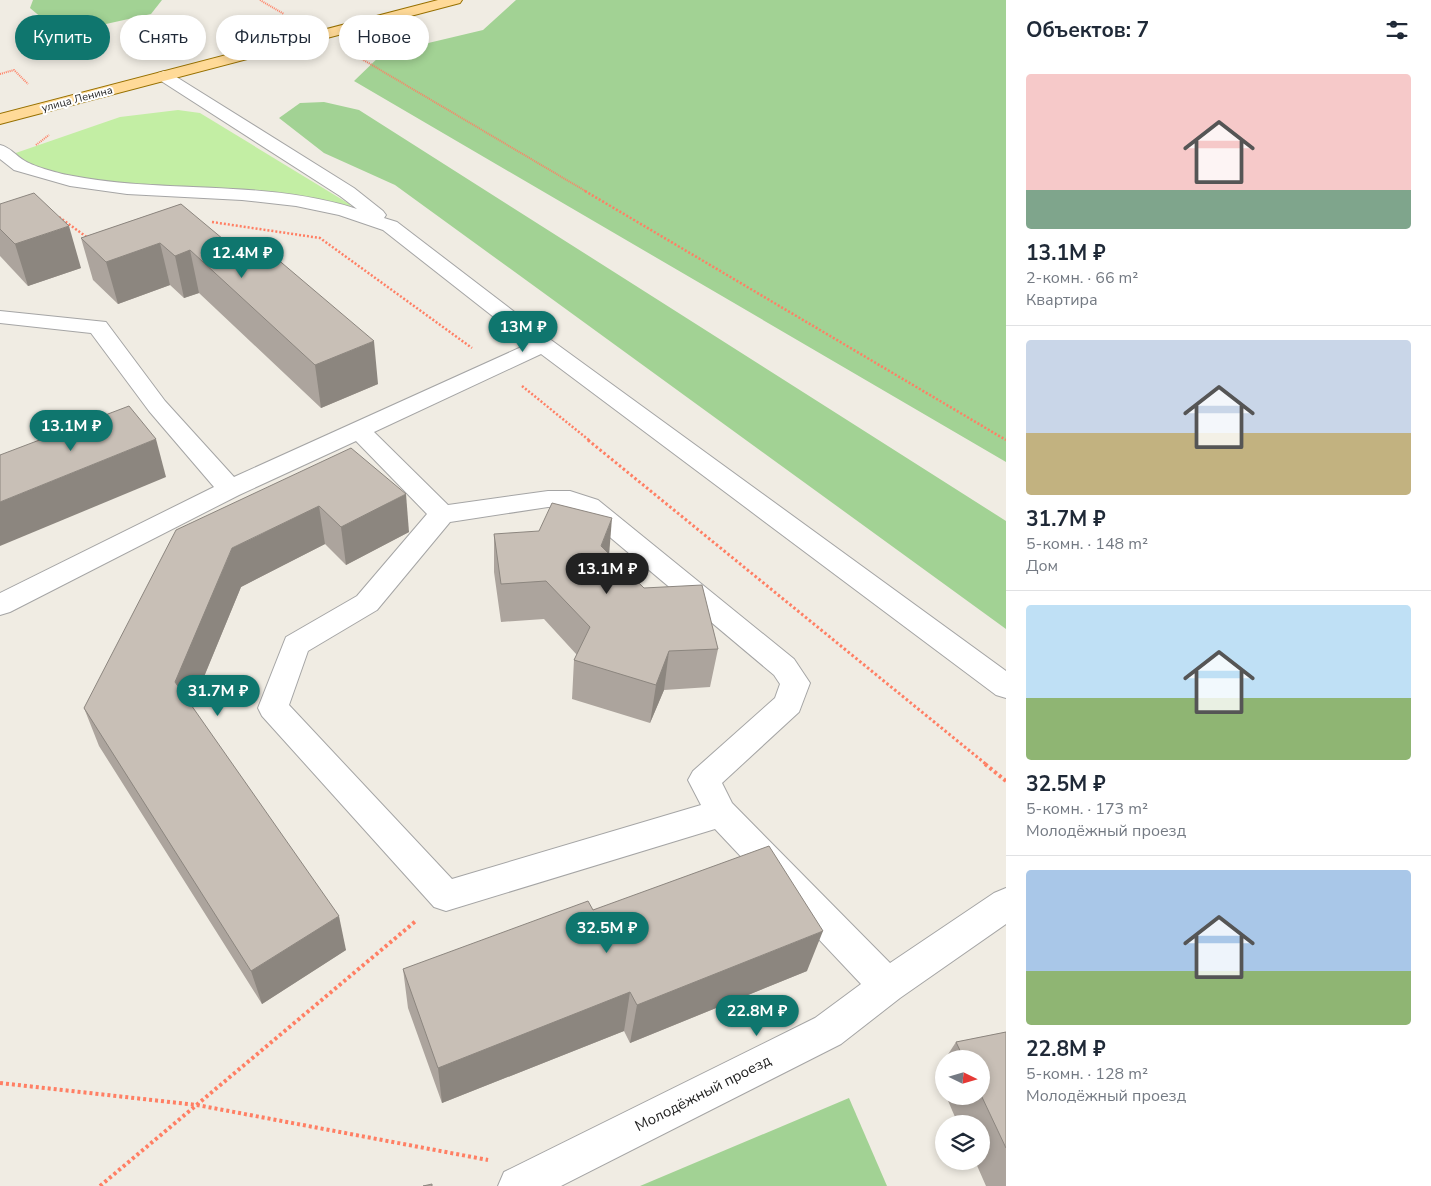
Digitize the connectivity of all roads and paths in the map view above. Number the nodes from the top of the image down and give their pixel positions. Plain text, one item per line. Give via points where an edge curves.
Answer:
1 (260, 0) edge
2 (454, 0) edge
3 (284, 14) dead end
4 (363, 60) edge
5 (160, 77) junction
6 (0, 119) edge
7 (0, 150) edge
8 (55, 214) edge
9 (208, 221) dead end
10 (390, 226) junction
11 (95, 243) edge
12 (0, 317) edge
13 (543, 346) junction
14 (498, 366) junction
15 (359, 430) junction
16 (1006, 440) edge
17 (230, 489) junction
18 (442, 514) junction
19 (0, 605) edge
20 (1006, 687) edge
21 (1006, 781) edge
22 (721, 813) junction
23 (446, 896) junction
24 (1006, 904) edge
25 (887, 986) junction
26 (0, 1083) edge
27 (197, 1105) junction
28 (533, 1178) edge
29 (100, 1186) edge

1 - 3 path
2 - 5 main road, улица Ленина
4 - 16 path
5 - 6 main road, улица Ленина
5 - 10 street via 347,192
7 - 10 street via 20,166 70,181 296,200
8 - 11 path
9 - 14 path via 320,238
10 - 13 street
12 - 17 street via 98,326 147,409
13 - 14 street
13 - 20 street
14 - 15 street
14 - 21 path
15 - 17 street
15 - 18 street
17 - 19 street
18 - 22 street via 548,499 570,499 589,506 784,666 795,683 788,704 704,780
18 - 23 street via 367,603 296,645 273,708
22 - 23 street
22 - 25 street
23 - 27 path
24 - 25 street, Молодёжный проезд
25 - 28 street, Молодёжный проезд via 828,1031
26 - 27 path
27 - 28 path
27 - 29 path

